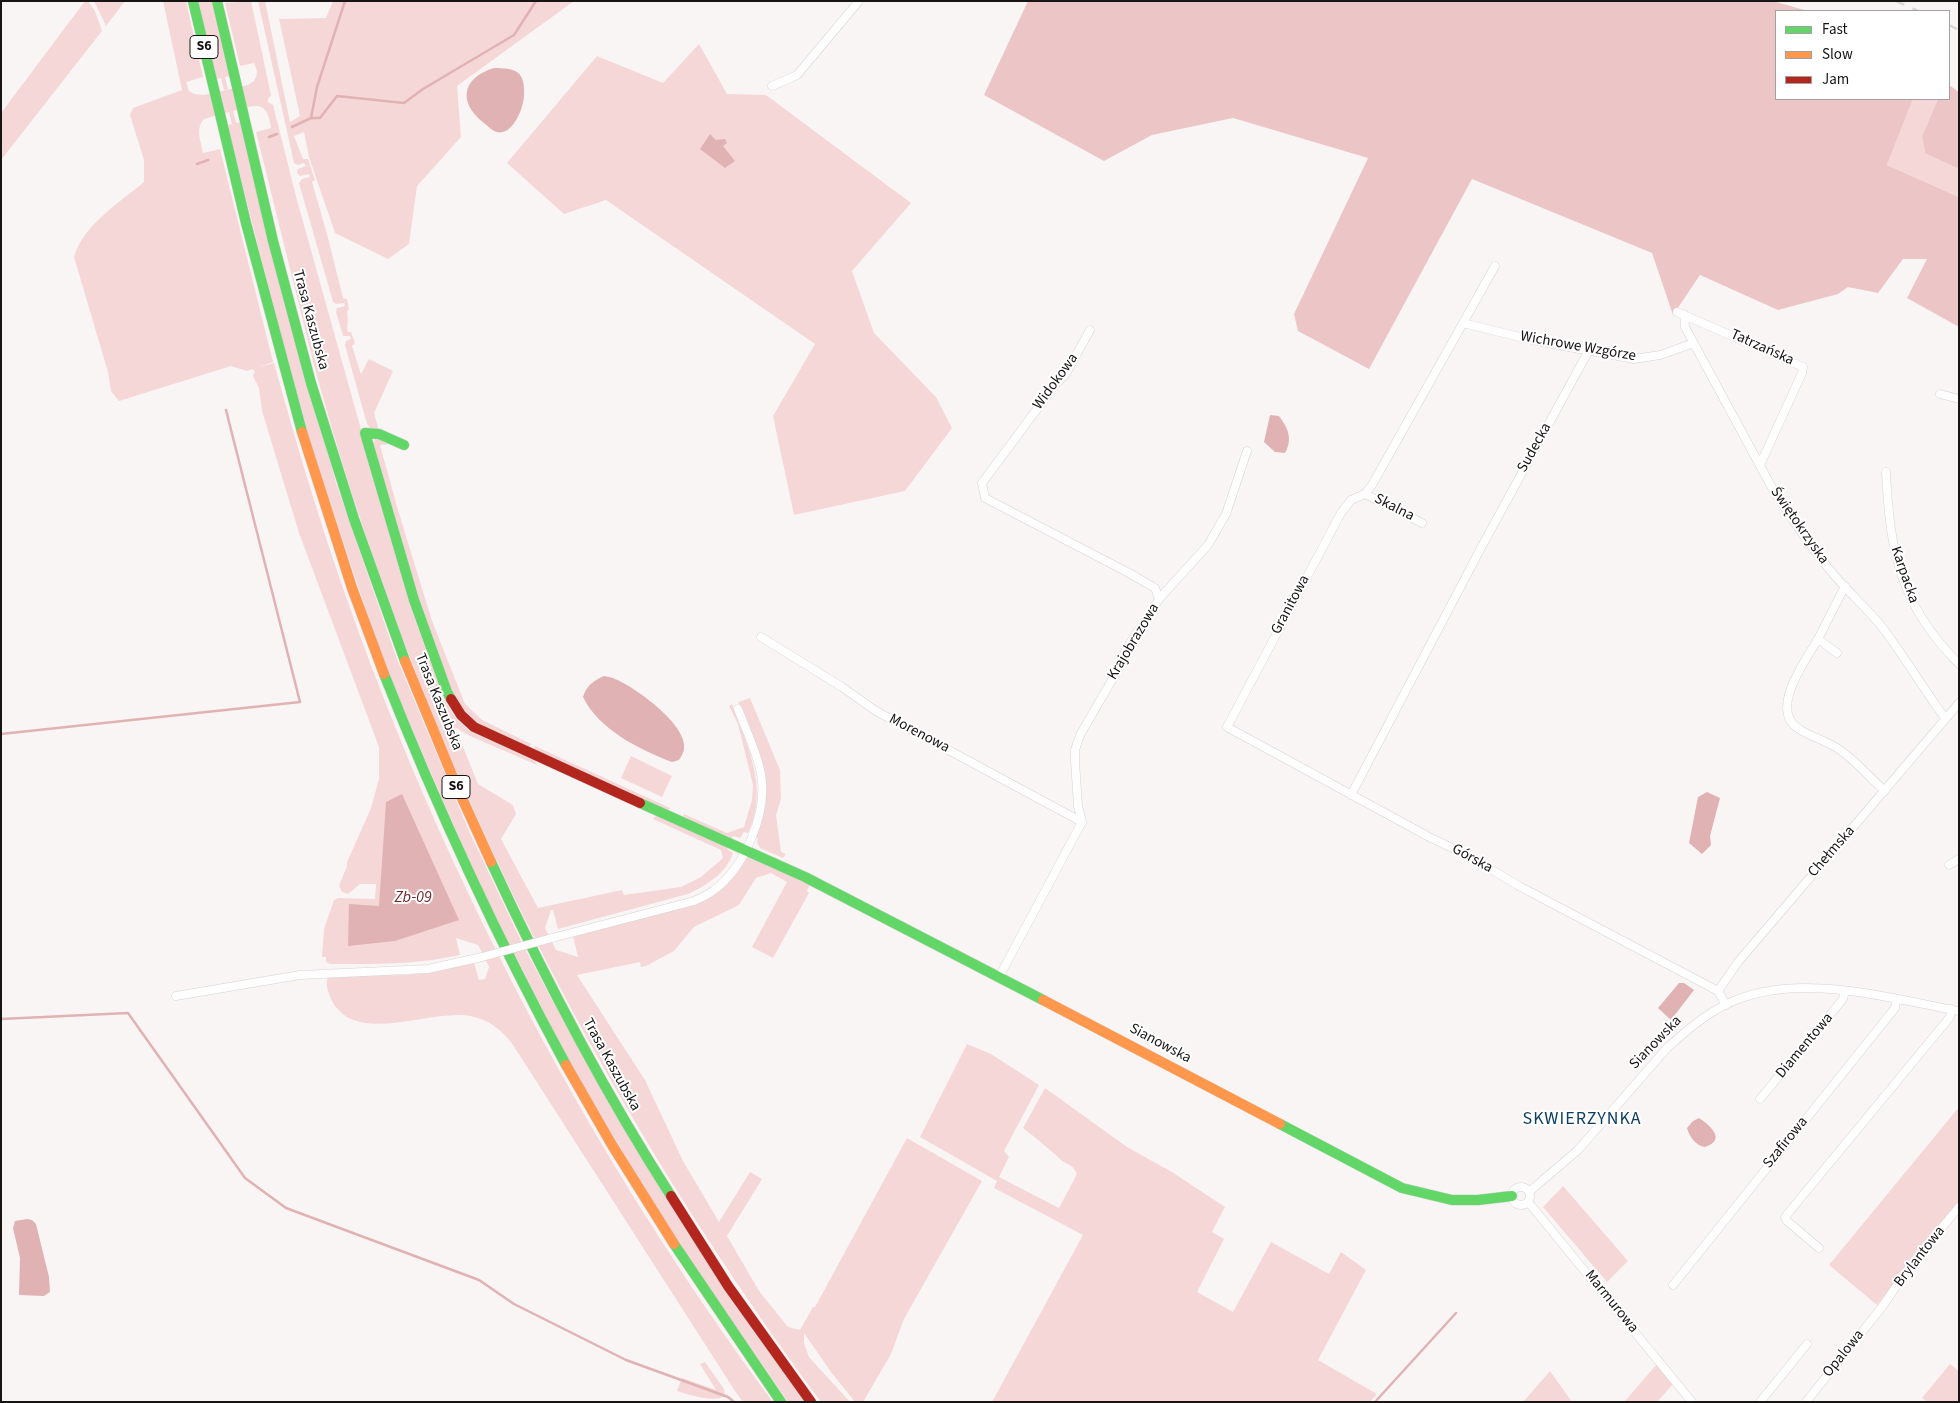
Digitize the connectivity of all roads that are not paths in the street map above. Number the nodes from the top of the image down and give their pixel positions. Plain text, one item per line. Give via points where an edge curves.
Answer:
1 (193, 1) edge
2 (217, 1) edge
3 (859, 1) edge
4 (772, 86) dead end
5 (1495, 266) dead end
6 (1681, 313) joint
7 (1462, 323) junction
8 (1090, 330) dead end
9 (1694, 343) junction
10 (1588, 350) junction
11 (1940, 394) dead end
12 (1959, 399) edge
13 (404, 445) dead end
14 (1246, 451) dead end
15 (1760, 465) junction
16 (1886, 472) dead end
17 (1365, 494) junction
18 (1422, 523) dead end
19 (1845, 586) junction
20 (1159, 599) junction
21 (761, 637) dead end
22 (1818, 638) junction
23 (1837, 652) dead end
24 (1959, 664) edge
25 (1959, 703) edge
26 (738, 709) dead end
27 (1945, 718) junction
28 (1227, 727) joint
29 (1885, 791) junction
30 (1351, 795) junction
31 (1082, 822) junction
32 (745, 849) junction
33 (1959, 859) edge
34 (1949, 865) dead end
35 (999, 977) junction
36 (1718, 991) junction
37 (1845, 991) junction
38 (176, 996) dead end
39 (1896, 999) junction
40 (1726, 1005) junction
41 (1955, 1010) edge
42 (1760, 1099) dead end
43 (1530, 1191) junction
44 (1512, 1196) junction
45 (1529, 1203) junction
46 (1959, 1207) edge
47 (1819, 1248) dead end
48 (1673, 1285) dead end
49 (1882, 1307) joint
50 (1807, 1344) dead end
51 (781, 1402) edge
52 (811, 1402) edge
53 (1692, 1402) edge
54 (1760, 1402) edge
55 (1806, 1402) edge

1 - 51 main road, S6 via 272,329 323,502 385,677 435,798 479,896 607,1136 673,1245
2 - 52 main road, Trasa Kaszubska / S6 via 300,342 343,486 403,657 457,789 556,996 627,1124 714,1264
3 - 4 street via 797,75
5 - 7 street
6 - 9 street, Świętokrzyska
6 - 15 street, Tatrzańska via 1803,366
7 - 10 street, Wichrowe Wzgórze
7 - 17 street
8 - 20 street, Widokowa via 1065,375 982,482 985,498 1155,588
9 - 10 street, Wichrowe Wzgórze via 1660,355 1634,359
9 - 15 street, Świętokrzyska
10 - 30 street, Sudecka
11 - 12 street
13 - 32 main road, Sianowska via 379,434 365,433 414,600 447,692 461,715 482,732
14 - 20 street, Krajobrazowa via 1222,522 1208,545
15 - 19 street, Świętokrzyska via 1770,486 1811,547
16 - 24 street, Karpacka via 1893,550 1902,580 1915,608
17 - 18 street, Skalna
17 - 28 street, Granitowa via 1351,500 1341,513
19 - 22 street
19 - 27 street, Świętokrzyska via 1882,627
20 - 31 street, Krajobrazowa via 1126,649 1119,668 1080,735 1075,761
21 - 31 street, Morenowa via 876,711
22 - 23 street
22 - 29 street via 1787,698 1786,712 1790,722 1840,750
25 - 27 street, Chełmska
26 - 32 street via 757,758 763,786 759,818
27 - 29 street, Chełmska
28 - 30 street, Górska
29 - 36 street, Chełmska via 1738,962
30 - 36 street, Górska
31 - 35 street
32 - 35 main road, Sianowska
32 - 38 street, bridge via 740,862 722,883 694,901 482,957 428,969 300,975
33 - 34 street
35 - 44 main road, Sianowska via 1402,1188 1452,1200
36 - 40 street
37 - 39 street, Sianowska
37 - 40 street, Sianowska via 1824,988 1770,990
37 - 42 street, Diamentowa via 1843,999
39 - 41 street, Sianowska
39 - 48 street, Szafirowa via 1895,1008
40 - 43 street, Sianowska via 1700,1020 1667,1048 1578,1150
41 - 47 street via 1785,1217
43 - 44 street via 1518,1187
43 - 45 street
44 - 45 street via 1516,1205
45 - 53 street, Marmurowa
46 - 49 street, Brylantowa via 1911,1265
49 - 55 street, Opalowa
50 - 54 street

